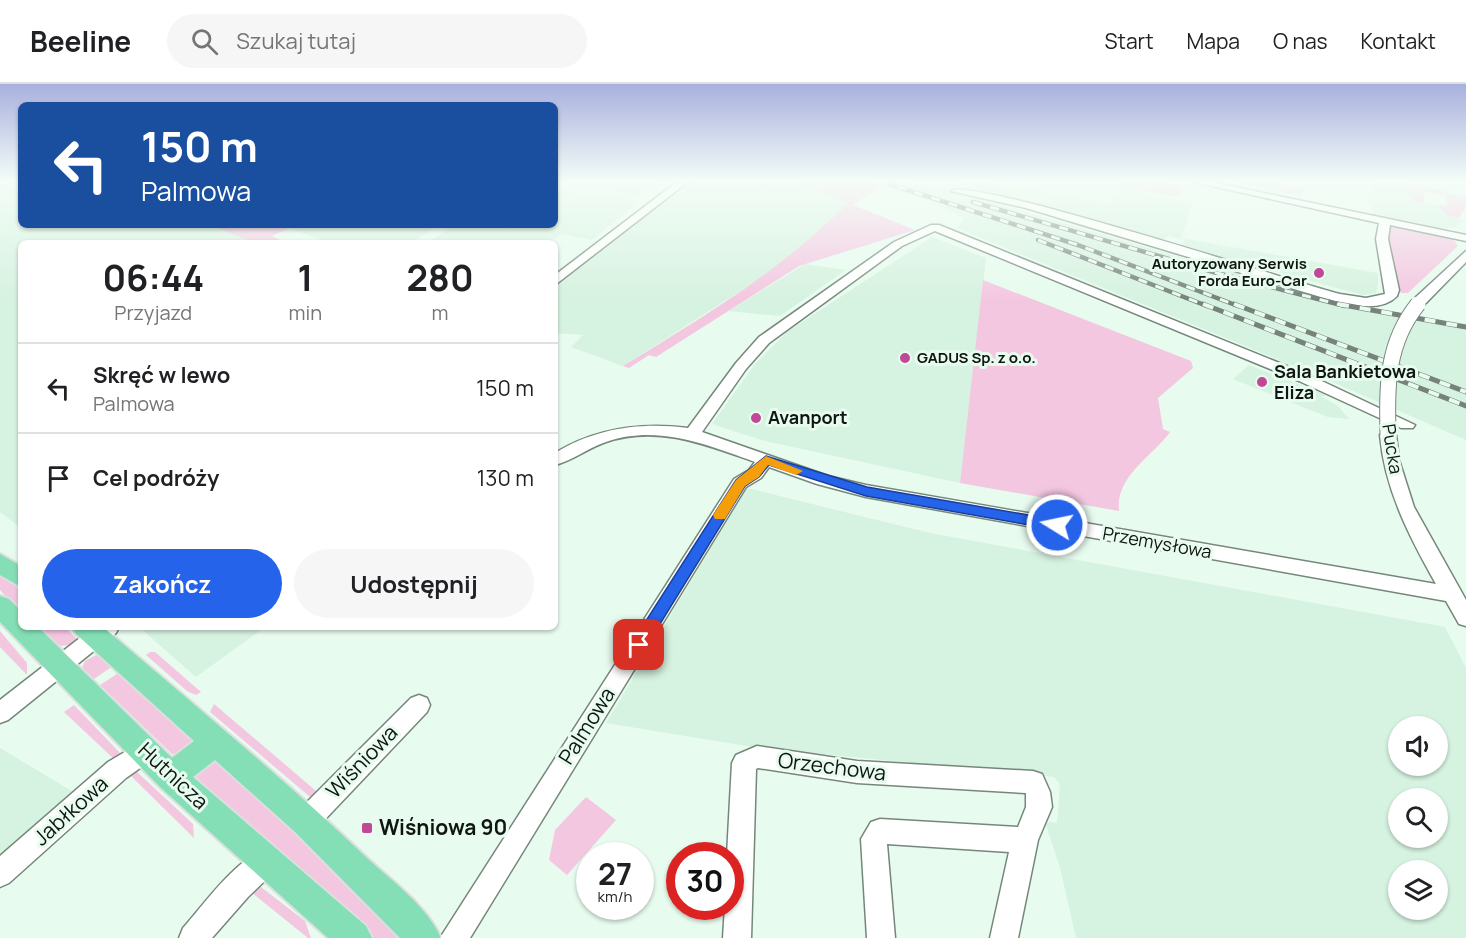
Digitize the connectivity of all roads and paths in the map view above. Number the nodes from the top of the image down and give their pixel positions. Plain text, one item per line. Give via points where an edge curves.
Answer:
1 (632, 221) edge
2 (1080, 221) edge
3 (1385, 221) joint
4 (1466, 238) edge
5 (1466, 255) edge
6 (558, 279) edge
7 (1407, 425) dead end
8 (692, 434) junction
9 (558, 458) edge
10 (766, 460) junction
11 (0, 563) edge
12 (18, 577) edge
13 (1451, 594) junction
14 (0, 606) edge
15 (1466, 618) edge
16 (18, 625) edge
17 (23, 630) edge
18 (97, 630) edge
19 (59, 667) junction
20 (419, 705) dead end
21 (0, 713) edge
22 (217, 740) junction
23 (145, 751) junction
24 (171, 777) junction
25 (306, 821) junction
26 (1025, 840) junction
27 (267, 861) junction
28 (0, 874) edge
29 (193, 938) edge
30 (354, 938) edge
31 (423, 938) edge
32 (454, 938) edge
33 (737, 938) edge
34 (881, 938) edge
35 (1004, 938) edge

1 - 6 street
2 - 3 street via 1341,299 1370,301 1391,296 1393,290 1382,239
3 - 4 street
5 - 13 street, Pucka, bridge via 1405,319 1396,338 1387,415 1389,453 1402,498
7 - 8 street via 1304,378 934,227 897,244 764,340
8 - 9 street, Przemysłowa via 656,429 614,432 585,442
8 - 10 street, Przemysłowa
10 - 13 street, Przemysłowa via 866,491
10 - 32 street, Palmowa via 740,483
11 - 12 main road
13 - 15 street, Pucka
14 - 16 main road, Hutnicza
17 - 19 main road, Hutnicza
18 - 19 street
18 - 22 main road
19 - 21 street
19 - 23 main road, Hutnicza
20 - 25 street, Wiśniowa
22 - 24 main road
22 - 25 main road
23 - 24 main road, Hutnicza
23 - 28 street, Jabłkowa via 117,770
24 - 27 main road, Hutnicza
25 - 31 main road
26 - 33 street, Orzechowa via 1039,807 1033,782 888,775 757,757 744,763 742,779
26 - 34 street via 880,831 874,839
26 - 35 street
27 - 29 street
27 - 30 main road, Hutnicza

